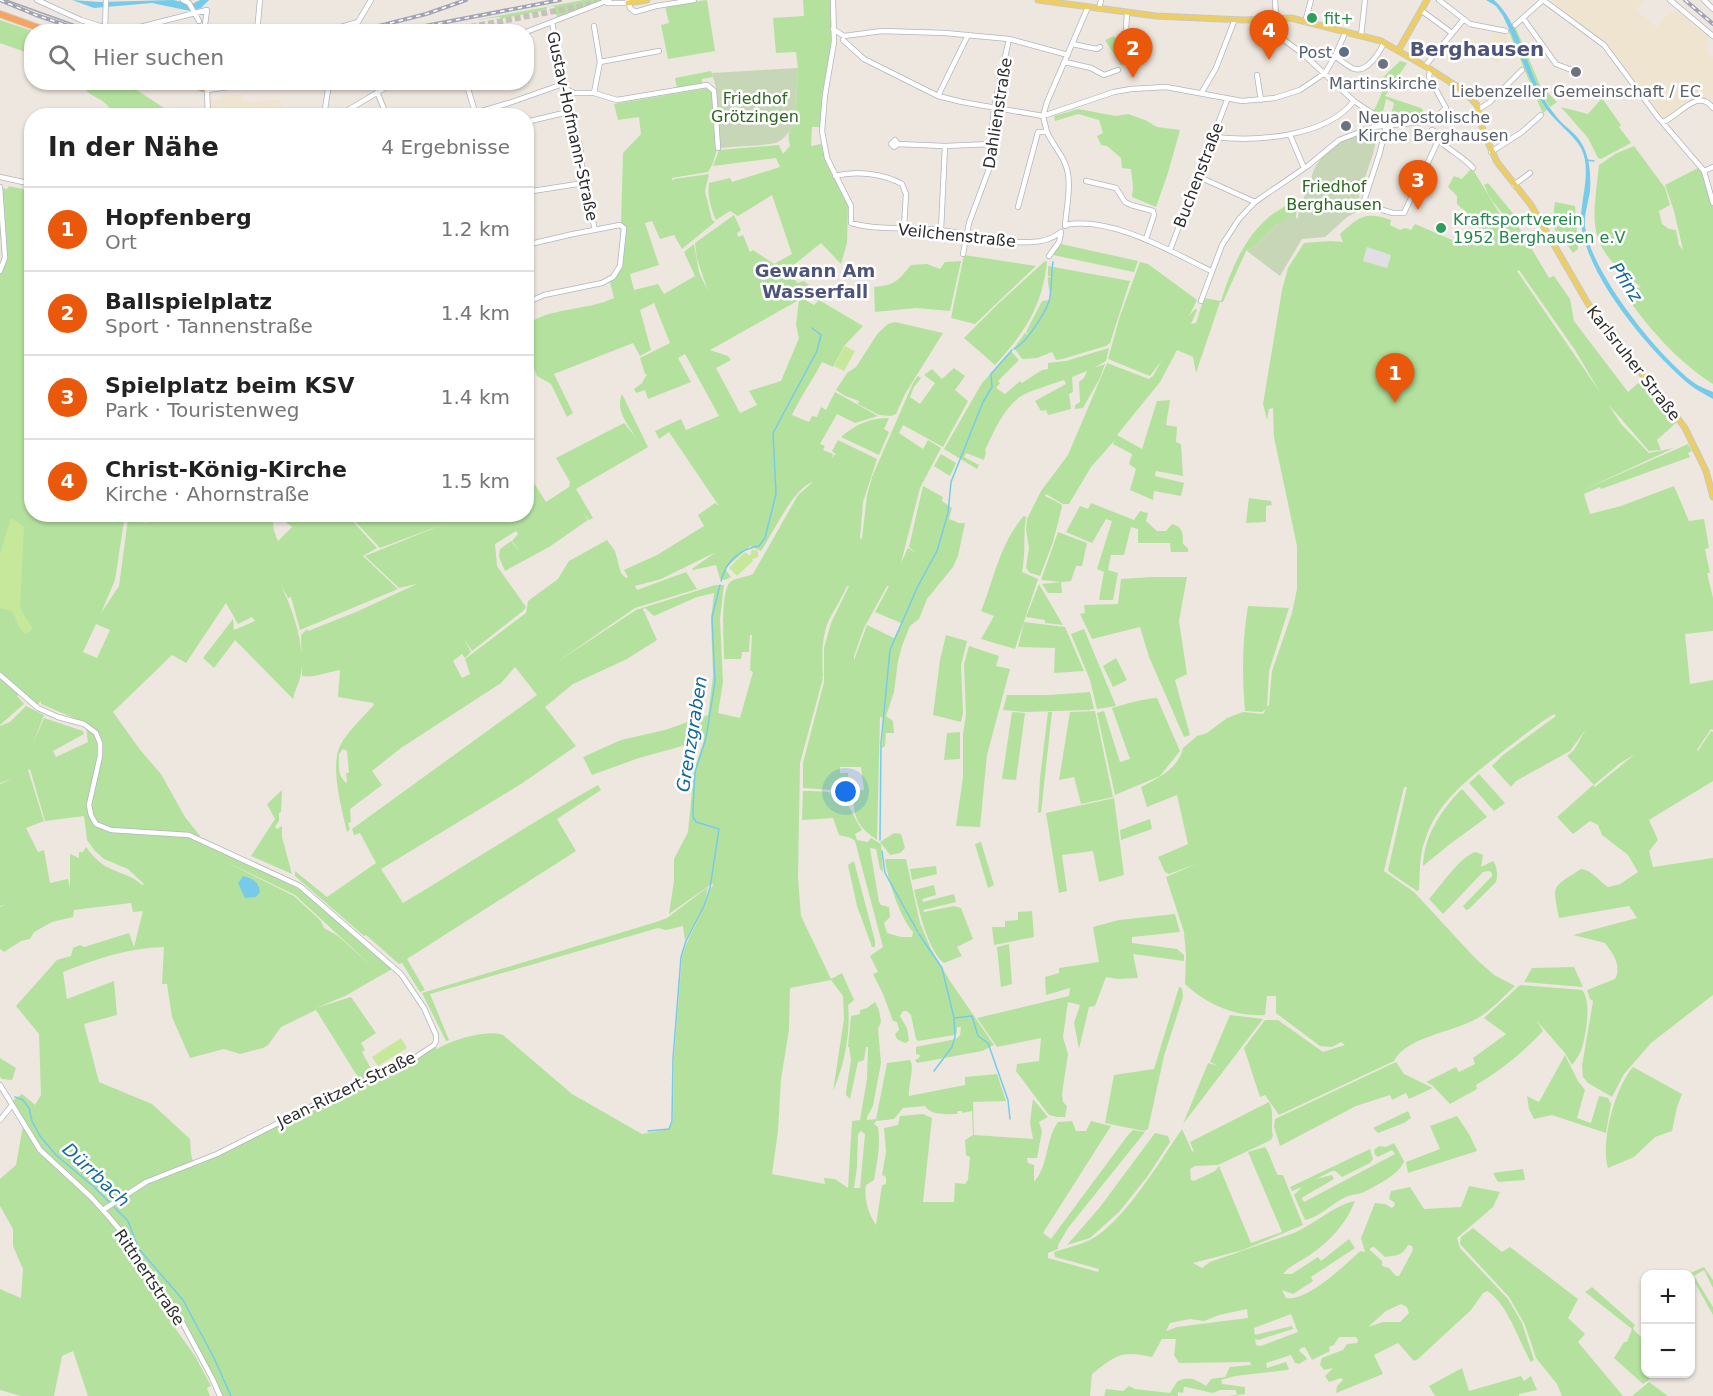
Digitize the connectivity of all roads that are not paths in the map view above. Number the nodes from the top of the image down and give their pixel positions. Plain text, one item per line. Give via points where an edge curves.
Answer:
1 (37, 0) edge
2 (106, 0) edge
3 (183, 0) edge
4 (260, 0) edge
5 (371, 0) edge
6 (609, 0) edge
7 (647, 0) edge
8 (694, 0) edge
9 (833, 0) edge
10 (1038, 0) edge
11 (1101, 0) edge
12 (1275, 0) edge
13 (1311, 0) edge
14 (1365, 0) edge
15 (1427, 0) edge
16 (1439, 0) edge
17 (1543, 0) edge
18 (1670, 0) edge
19 (1704, 0) edge
20 (628, 2) edge
21 (603, 3) junction
22 (1088, 7) junction
23 (1099, 9) junction
24 (1713, 9) edge
25 (1422, 11) junction
26 (194, 12) junction
27 (1127, 13) junction
28 (0, 16) edge
29 (1277, 17) junction
30 (1523, 18) junction
31 (201, 19) junction
32 (1235, 19) junction
33 (1464, 19) junction
34 (552, 22) junction
35 (1305, 22) junction
36 (25, 24) edge
37 (93, 24) edge
38 (105, 24) edge
39 (151, 24) edge
40 (202, 24) edge
41 (258, 24) edge
42 (350, 24) edge
43 (1515, 25) dead end
44 (24, 26) edge
45 (594, 27) dead end
46 (534, 29) edge
47 (833, 29) junction
48 (1506, 31) dead end
49 (1345, 33) junction
50 (1452, 33) junction
51 (968, 35) junction
52 (1361, 36) junction
53 (1713, 36) edge
54 (844, 38) junction
55 (1010, 39) junction
56 (834, 42) junction
57 (1384, 43) junction
58 (1072, 44) junction
59 (1132, 44) dead end
60 (1100, 47) dead end
61 (659, 51) dead end
62 (1398, 51) junction
63 (1068, 55) junction
64 (1335, 56) junction
65 (600, 62) junction
66 (1065, 62) junction
67 (1428, 68) junction
68 (1118, 70) dead end
69 (1522, 70) dead end
70 (1574, 71) dead end
71 (1325, 73) junction
72 (1257, 75) dead end
73 (563, 84) junction
74 (205, 90) edge
75 (327, 90) edge
76 (381, 90) edge
77 (468, 90) edge
78 (377, 92) junction
79 (1202, 92) junction
80 (594, 93) junction
81 (938, 96) junction
82 (1227, 100) junction
83 (1261, 100) junction
84 (1354, 101) junction
85 (207, 108) edge
86 (325, 108) edge
87 (351, 108) edge
88 (384, 108) edge
89 (474, 108) edge
90 (488, 108) edge
91 (994, 108) junction
92 (1713, 108) edge
93 (1479, 110) junction
94 (568, 112) junction
95 (1540, 115) dead end
96 (1043, 116) junction
97 (534, 120) edge
98 (1432, 121) junction
99 (1662, 122) junction
100 (1421, 123) junction
101 (1039, 126) dead end
102 (1386, 126) junction
103 (1432, 130) junction
104 (1038, 132) junction
105 (1047, 132) junction
106 (1484, 133) junction
107 (1290, 135) junction
108 (1214, 137) junction
109 (1438, 141) junction
110 (898, 144) dead end
111 (991, 144) junction
112 (945, 146) junction
113 (718, 148) dead end
114 (1491, 152) junction
115 (1713, 167) edge
116 (1305, 168) junction
117 (1473, 168) dead end
118 (1704, 171) junction
119 (1530, 173) dead end
120 (836, 176) junction
121 (1197, 176) junction
122 (0, 177) edge
123 (1086, 181) dead end
124 (24, 182) edge
125 (584, 183) junction
126 (1514, 185) junction
127 (0, 187) edge
128 (534, 191) edge
129 (1255, 202) junction
130 (1713, 203) edge
131 (1018, 207) dead end
132 (1065, 225) junction
133 (904, 227) junction
134 (595, 230) junction
135 (941, 230) junction
136 (1061, 232) junction
137 (967, 234) junction
138 (1146, 238) junction
139 (1050, 239) junction
140 (534, 244) edge
141 (1053, 250) junction
142 (1170, 250) junction
143 (963, 254) dead end
144 (1049, 255) dead end
145 (0, 271) edge
146 (1211, 271) junction
147 (534, 299) edge
148 (1201, 301) dead end
149 (1713, 497) edge
150 (0, 675) edge
151 (0, 1084) edge
152 (12, 1105) junction
153 (0, 1120) edge
154 (106, 1209) junction
155 (220, 1396) edge

1 - 37 street
2 - 38 street
3 - 26 street
4 - 41 street
5 - 42 street via 357,22
6 - 21 street
7 - 20 main road
8 - 20 street via 635,12
9 - 47 street
10 - 22 main road
11 - 23 street
12 - 29 street
13 - 35 street
14 - 52 street
15 - 25 main road
16 - 33 street
17 - 30 street
17 - 99 street via 1604,45
18 - 53 street
19 - 24 street
20 - 21 street
21 - 34 street
22 - 23 main road
22 - 58 street
23 - 27 main road
25 - 50 street
25 - 62 main road
26 - 31 street
26 - 31 street via 207,9
26 - 39 street
27 - 32 main road
27 - 59 street via 1125,28 1133,32
28 - 36 highway
28 - 44 highway
29 - 32 main road
29 - 35 main road
29 - 71 street via 1280,37
30 - 43 street
30 - 70 street via 1556,64
31 - 40 street
32 - 79 street
33 - 48 street via 1470,24
33 - 50 street
34 - 46 street
34 - 73 street, Gustav-Hofmann-Straße
35 - 49 main road
45 - 65 street
47 - 54 street
47 - 56 street
49 - 52 main road
49 - 64 street
50 - 67 street
51 - 54 street via 907,31
51 - 55 street
51 - 81 street
52 - 57 main road
54 - 56 street
54 - 81 street via 864,59
55 - 63 street
55 - 91 street, Dahlienstraße
56 - 120 street via 822,124 825,151
57 - 62 main road
57 - 64 street via 1372,62 1357,69
58 - 60 street
58 - 63 street
61 - 65 street
62 - 67 main road
63 - 66 street
64 - 71 street
65 - 80 street
66 - 68 street via 1104,75
66 - 96 street
67 - 93 main road via 1468,94
67 - 98 street via 1446,108
69 - 93 street
71 - 83 street via 1300,90
71 - 84 street
72 - 83 street
73 - 80 street via 574,93
73 - 90 street
73 - 94 street, Gustav-Hofmann-Straße
74 - 85 street
75 - 86 street
76 - 78 street
77 - 89 street
78 - 87 street
78 - 88 street
79 - 82 street
79 - 96 street via 1166,87 1125,89
80 - 113 street via 617,100 710,87 715,95
81 - 91 street
82 - 83 street
82 - 108 street, Buchenstraße
84 - 102 street
84 - 107 street via 1332,118
91 - 96 street
91 - 111 street, Dahlienstraße
92 - 99 street via 1705,100 1696,100
93 - 106 main road, Karlsruher Straße
94 - 97 street
94 - 125 street, Gustav-Hofmann-Straße via 579,143
95 - 114 street
96 - 105 street
98 - 100 street
98 - 103 street
99 - 118 street
100 - 102 street
100 - 103 street
101 - 104 street
102 - 109 street via 1365,205 1404,213
102 - 116 street via 1366,128 1339,140
103 - 106 street via 1451,137
103 - 109 street
104 - 105 street
104 - 131 street
105 - 132 street via 1068,174
106 - 114 main road, Karlsruher Straße
107 - 108 street via 1247,140
107 - 116 street
108 - 121 street, Buchenstraße
109 - 117 street
110 - 112 street
111 - 112 street
111 - 137 street, Dahlienstraße via 989,170
112 - 135 street
114 - 126 main road, Karlsruher Straße
115 - 118 street
116 - 129 street
118 - 130 street
119 - 126 street
120 - 133 street, Veilchenstraße via 851,206 851,223 873,228
120 - 133 street via 875,175 903,184
121 - 129 street
121 - 142 street, Buchenstraße
122 - 124 street
123 - 138 street via 1116,188 1125,202 1154,213
125 - 128 street
125 - 134 street, Gustav-Hofmann-Straße
126 - 149 main road, Karlsruher Straße via 1531,205 1592,310 1675,413 1702,462
127 - 145 street via 5,258
129 - 146 street via 1222,245
132 - 136 street
132 - 138 street via 1086,223
133 - 135 street, Veilchenstraße
134 - 140 street
134 - 147 street via 623,226 620,266 613,277
135 - 137 street, Veilchenstraße
136 - 139 street, Veilchenstraße
136 - 141 street
137 - 139 street, Veilchenstraße via 1019,242
137 - 143 street, Dahlienstraße
138 - 142 street
139 - 141 street
141 - 144 street
142 - 146 street
146 - 148 street
150 - 154 street, Jean-Ritzert-Straße via 38,708 84,724 96,733 100,756 89,805 100,828 189,835 300,886 401,974 424,1008 436,1035 434,1045 410,1061 217,1154 146,1182
151 - 152 street, Rittnertstraße
152 - 153 street
152 - 154 street, Rittnertstraße via 40,1150
154 - 155 street, Rittnertstraße via 139,1264 176,1309

